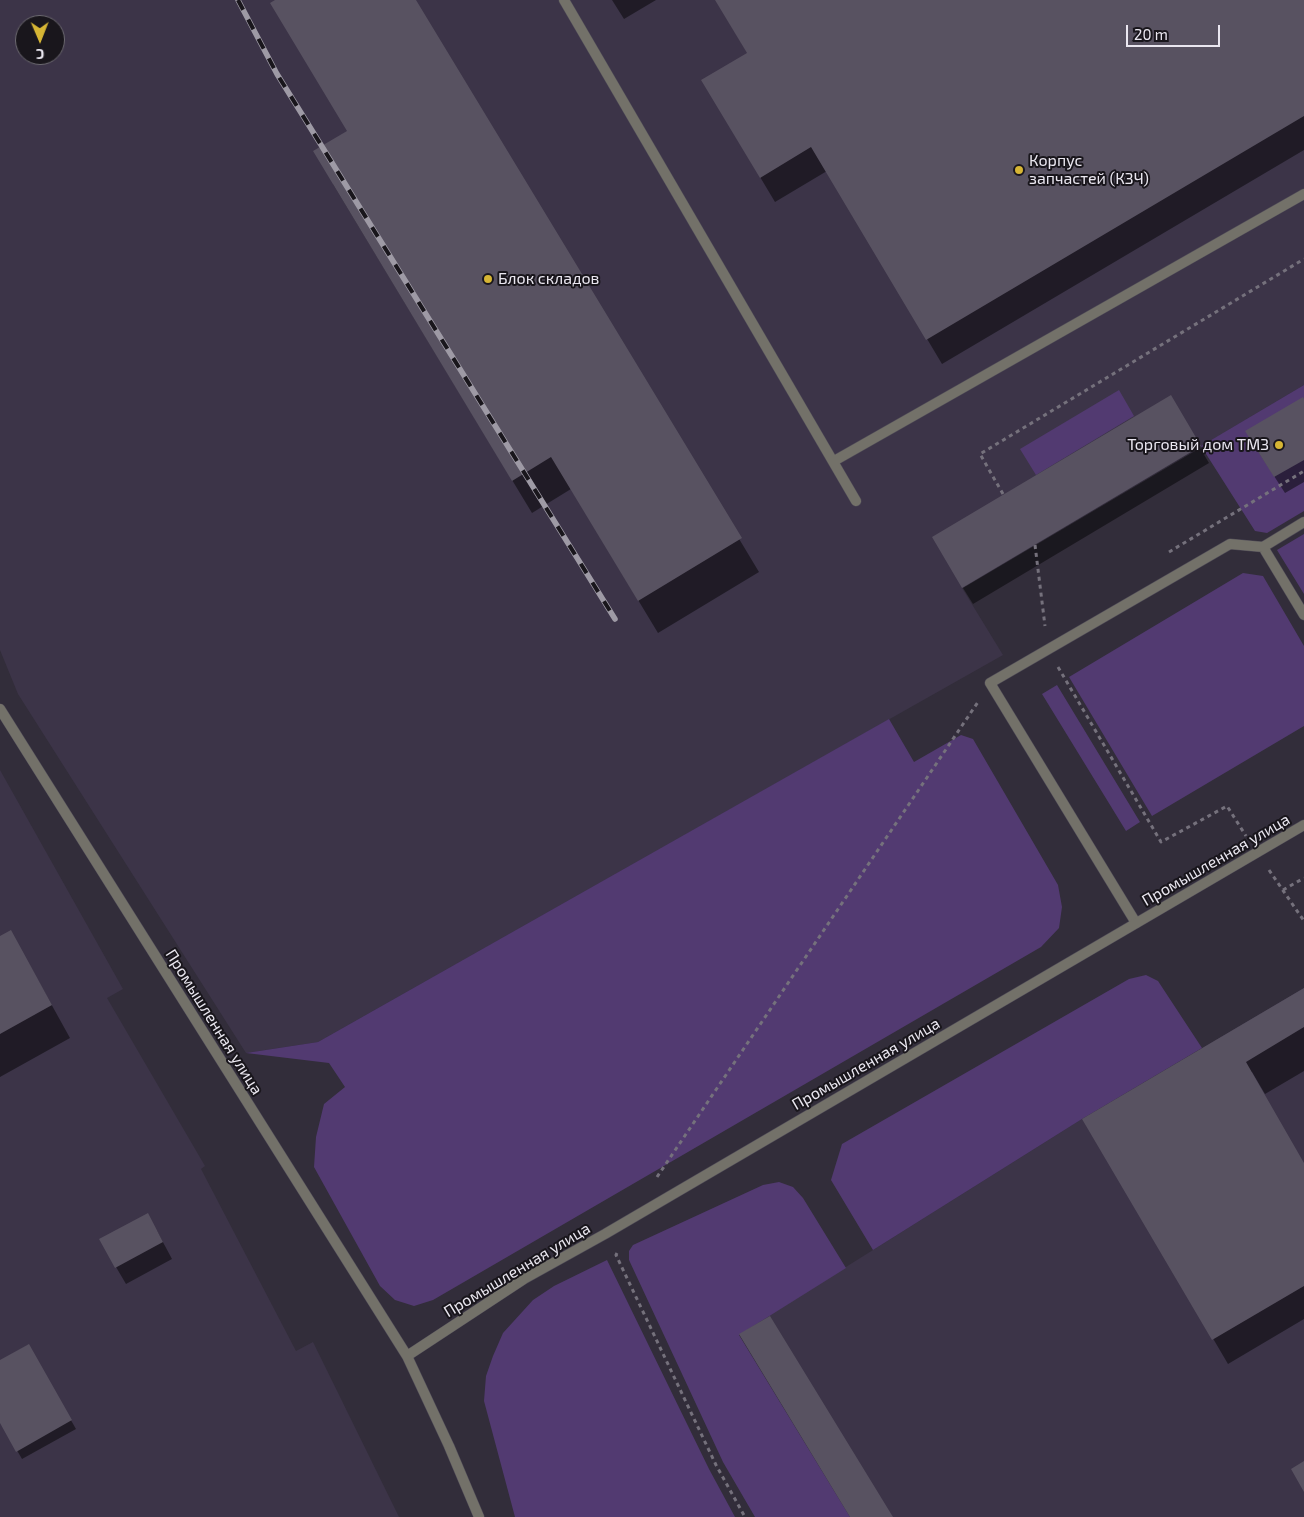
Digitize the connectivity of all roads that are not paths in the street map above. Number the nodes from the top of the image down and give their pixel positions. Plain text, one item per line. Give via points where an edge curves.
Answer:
1 (564, 0) edge
2 (1304, 194) edge
3 (834, 461) junction
4 (856, 501) dead end
5 (1304, 522) edge
6 (1263, 547) junction
7 (1304, 615) edge
8 (0, 709) edge
9 (1303, 828) edge
10 (1136, 923) junction
11 (407, 1356) junction
12 (479, 1517) edge

1 - 3 street
2 - 3 street
3 - 4 street
5 - 6 street
6 - 7 street
6 - 10 street via 1230,544 990,683
8 - 11 street, Промышленная улица
9 - 10 street, Промышленная улица
10 - 11 street, Промышленная улица via 524,1279
11 - 12 street

